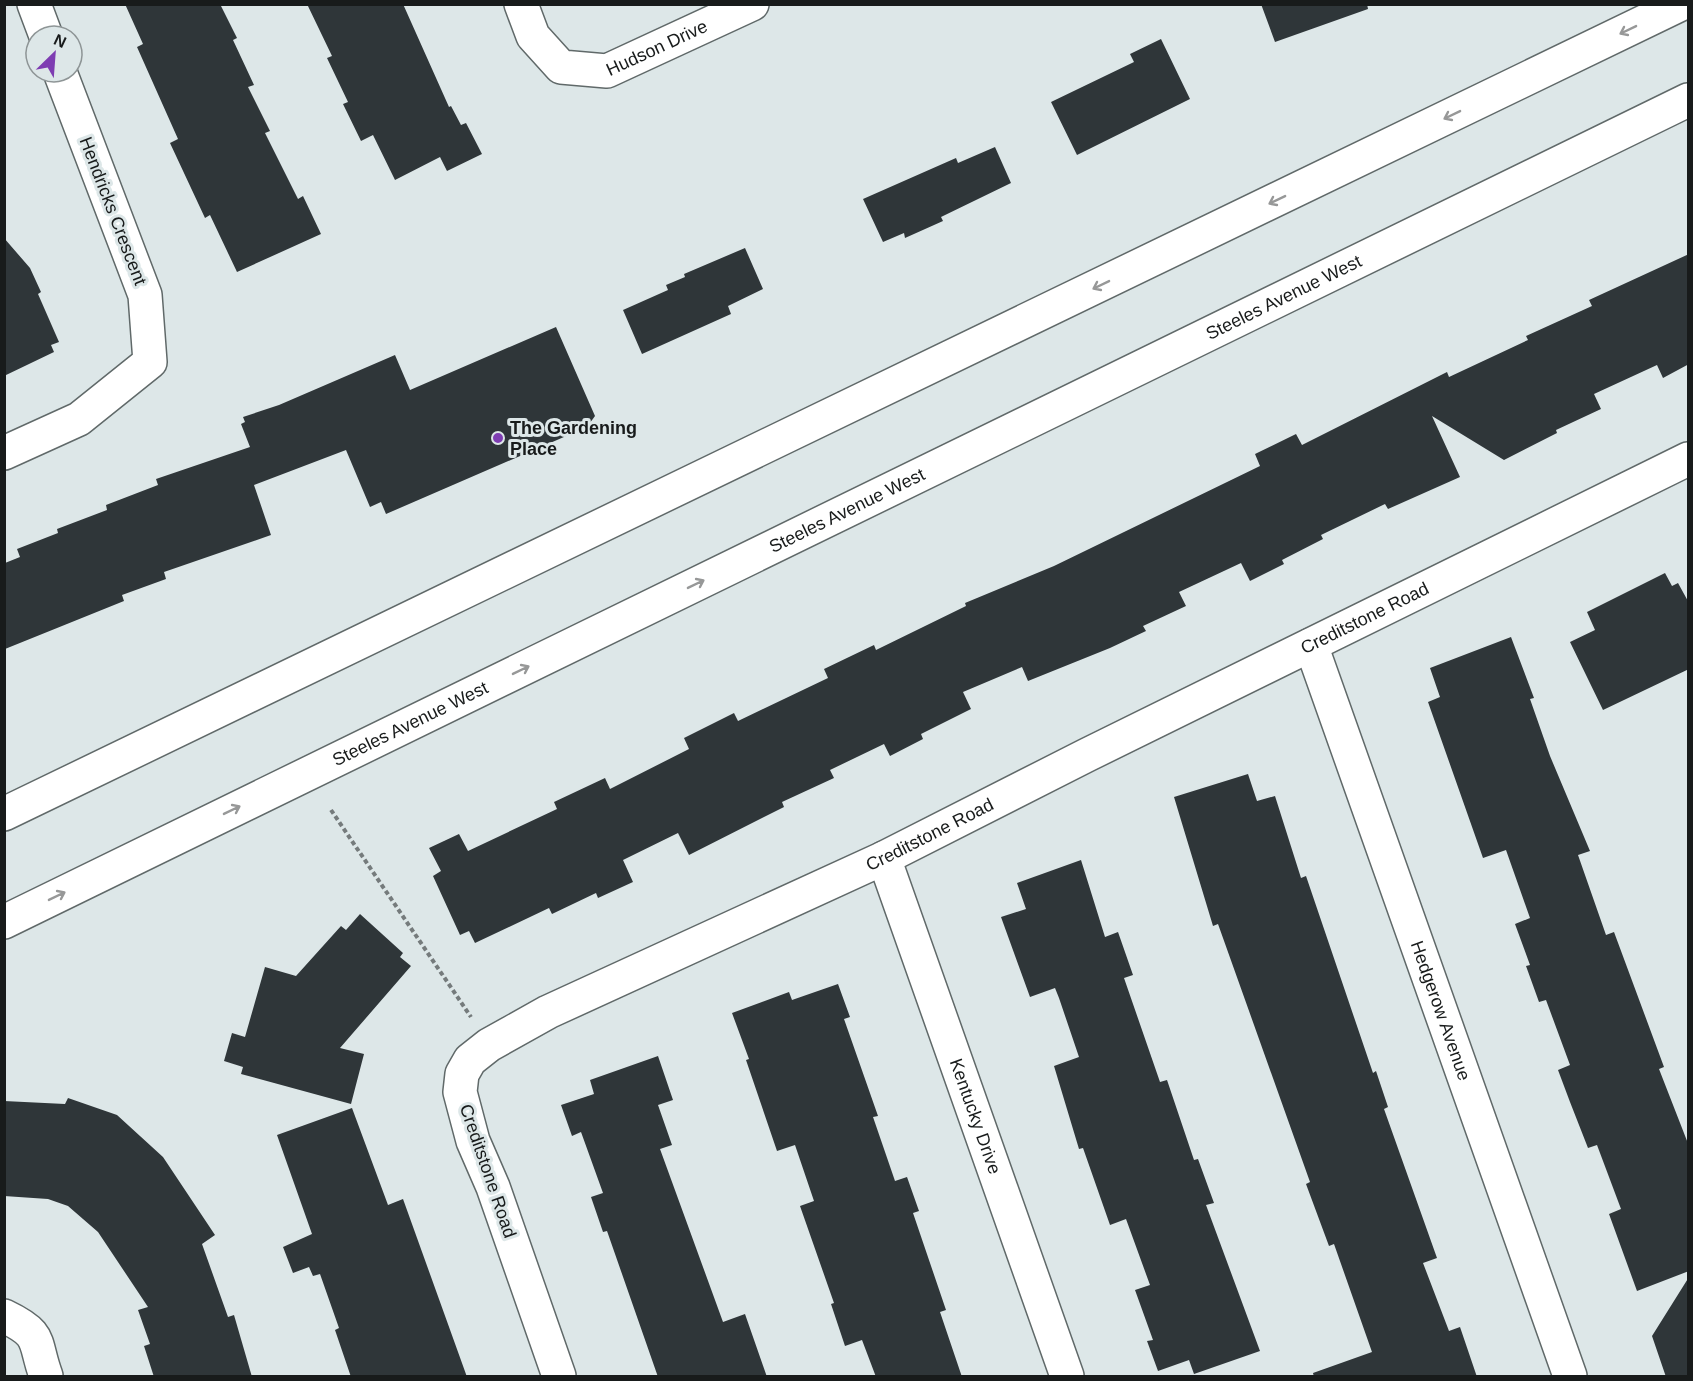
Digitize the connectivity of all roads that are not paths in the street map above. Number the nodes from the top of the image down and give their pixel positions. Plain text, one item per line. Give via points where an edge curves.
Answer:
1 (34, 4) edge
2 (521, 4) edge
3 (752, 4) edge
4 (1681, 4) edge
5 (42, 24) edge
6 (65, 84) edge
7 (1689, 100) edge
8 (4, 453) edge
9 (1689, 459) edge
10 (1311, 645) junction
11 (4, 814) edge
12 (884, 858) junction
13 (4, 922) edge
14 (4, 1316) edge
15 (46, 1377) edge
16 (559, 1377) edge
17 (1067, 1377) edge
18 (1570, 1377) edge

1 - 5 street
2 - 3 street, Hudson Drive via 533,36 561,67 607,72
4 -> 11 street
6 - 8 street, Hendricks Crescent via 145,295 150,362 79,419
13 -> 7 street, Steeles Avenue West
9 - 10 street, Creditstone Road
10 - 12 street, Creditstone Road
10 - 18 street, Hedgerow Avenue
12 - 16 street, Creditstone Road via 548,1012 470,1060 462,1074 460,1092 473,1141 493,1187
12 - 17 street, Kentucky Drive
14 - 15 street via 36,1338

